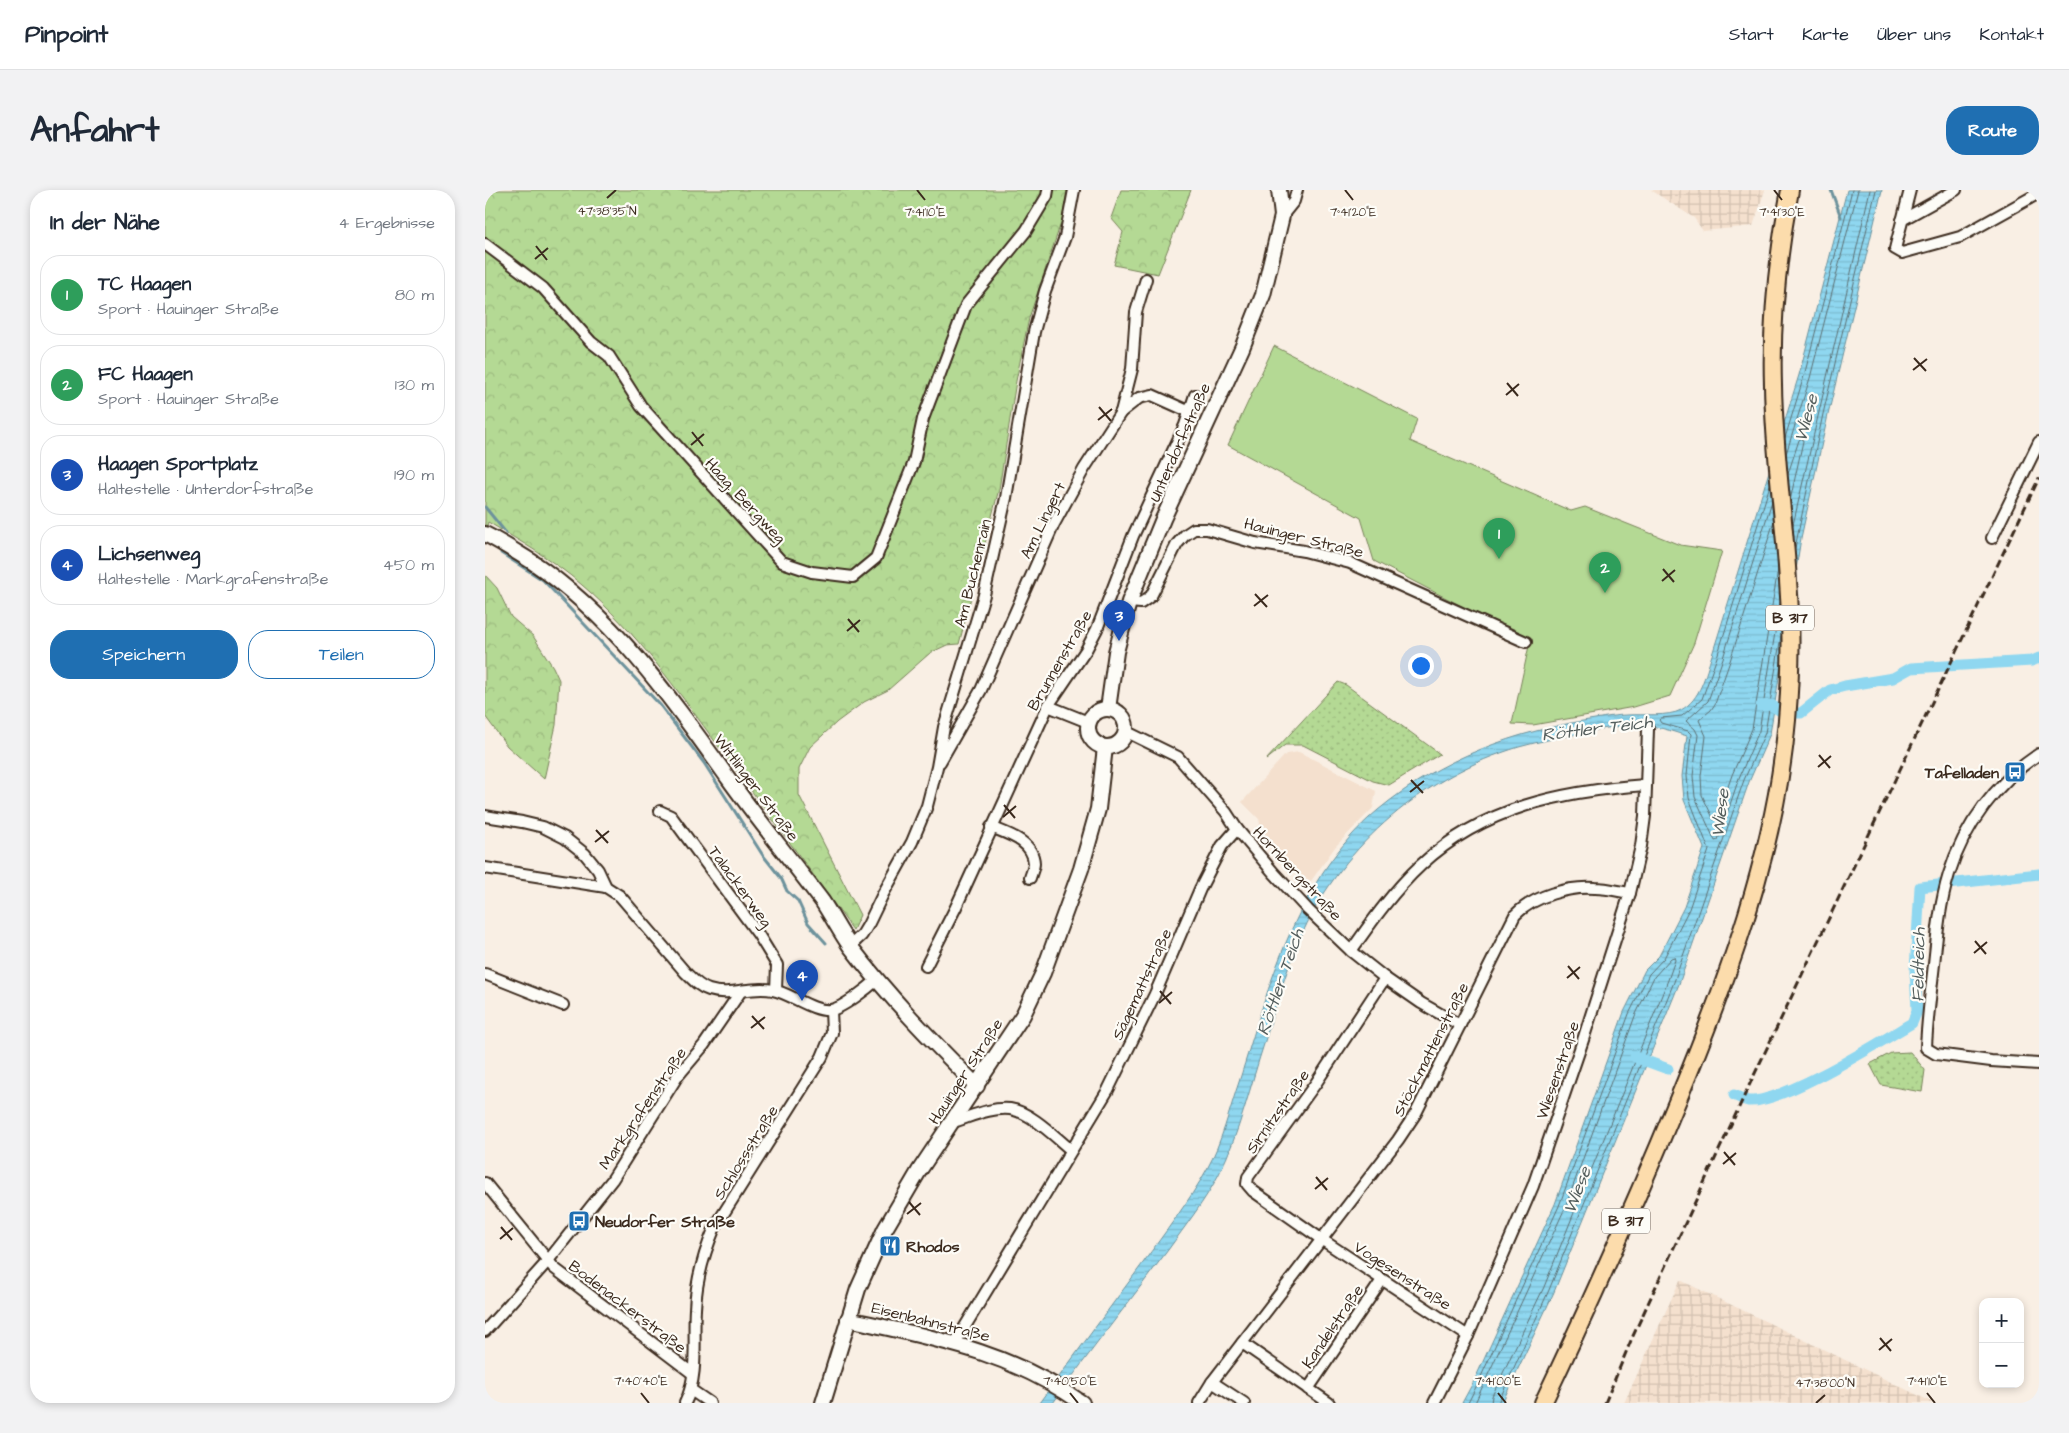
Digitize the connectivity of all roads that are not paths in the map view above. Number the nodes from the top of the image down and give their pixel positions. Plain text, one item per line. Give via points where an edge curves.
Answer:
1 (1074, 190) edge
2 (1279, 190) edge
3 (1297, 190) edge
4 (1791, 190) edge
5 (1909, 190) edge
6 (1956, 190) edge
7 (1047, 193) edge
8 (2039, 193) edge
9 (1282, 216) junction
10 (1902, 220) junction
11 (485, 244) edge
12 (1147, 279) dead end
13 (1195, 396) dead end
14 (1121, 412) junction
15 (1190, 412) junction
16 (2039, 442) edge
17 (485, 534) edge
18 (1992, 538) dead end
19 (1129, 602) junction
20 (1526, 642) dead end
21 (1048, 706) junction
22 (1108, 709) junction
23 (1088, 722) junction
24 (1648, 729) dead end
25 (1125, 731) junction
26 (1105, 746) junction
27 (2039, 754) edge
28 (937, 767) junction
29 (1645, 785) junction
30 (660, 811) dead end
31 (485, 816) edge
32 (991, 827) junction
33 (1237, 829) junction
34 (485, 868) edge
35 (1030, 878) dead end
36 (606, 888) junction
37 (1629, 893) junction
38 (850, 946) junction
39 (1351, 951) junction
40 (926, 966) dead end
41 (485, 974) edge
42 (1385, 978) junction
43 (878, 979) junction
44 (776, 990) junction
45 (741, 991) junction
46 (563, 1005) dead end
47 (831, 1010) junction
48 (1460, 1025) junction
49 (2039, 1064) edge
50 (977, 1086) junction
51 (953, 1122) junction
52 (1071, 1150) junction
53 (485, 1183) edge
54 (1321, 1239) junction
55 (547, 1262) junction
56 (1382, 1280) junction
57 (485, 1313) edge
58 (496, 1318) junction
59 (848, 1319) junction
60 (485, 1330) edge
61 (1468, 1336) junction
62 (955, 1343) junction
63 (1242, 1343) junction
64 (692, 1374) junction
65 (1212, 1382) junction
66 (1308, 1389) junction
67 (691, 1390) junction
68 (685, 1403) edge
69 (710, 1403) edge
70 (823, 1403) edge
71 (1082, 1403) edge
72 (1199, 1403) edge
73 (1244, 1403) edge
74 (1329, 1403) edge
75 (1434, 1403) edge
76 (1543, 1403) edge

1 - 28 street, Am Buchenrain via 1065,237 1034,332 1006,498 984,595 944,727
2 - 9 street, Unterdorfstraße
3 - 9 street via 1294,201
4 - 76 main road, B 317 via 1778,263 1773,346 1775,426 1789,584 1791,652 1787,722 1775,800 1732,959 1704,1037 1647,1175
5 - 10 street
6 - 10 street
7 - 11 street, Haag. Bergweg via 1027,231 966,306 923,419 914,462 876,558 853,577 812,572 782,562 641,406 609,356 591,342 543,288
8 - 10 street via 1960,237 1902,253 1895,249
9 - 19 street, Unterdorfstraße via 1271,268 1253,321
12 - 14 street, Am Lingert via 1136,312 1132,368
13 - 15 street, Unterdorfstraße
14 - 15 street via 1139,398 1153,395
14 - 28 street, Am Lingert via 1054,524 981,690
15 - 21 street, Brunnenstraße via 1133,536 1097,629
16 - 18 street
17 - 38 street, Wittlinger Straße via 550,574 622,639 664,689 823,903
19 - 20 street, Hauinger Straße via 1141,603 1151,596 1185,534 1194,529 1207,529 1255,543 1350,563
19 - 22 street, Unterdorfstraße via 1116,652
21 - 23 street
21 - 32 street, Brunnenstraße
22 - 23 street via 1100,710
22 - 25 street via 1122,716
23 - 26 street via 1091,738
24 - 29 street, Wiesenstraße
25 - 26 street via 1121,740
25 - 33 street, Hornbergstraße via 1178,758
26 - 50 street, Hauinger Straße via 1098,809 1060,932 1023,1015
27 - 49 street via 1994,792 1957,851 1944,894 1926,1048 1935,1054 1991,1062
28 - 38 street, Am Buchenrain via 927,806 912,842 869,925
29 - 37 street, Wiesenstraße via 1641,846
29 - 39 street via 1605,788 1536,801 1479,824 1442,847 1420,866
30 - 44 street, Talackerweg via 671,816 758,934 777,965
31 - 36 street via 543,827 565,838 585,854 598,870
32 - 35 street via 1017,838 1030,850 1034,864
32 - 40 street, Brunnenstraße via 957,907
33 - 39 street, Hornbergstraße via 1297,898
33 - 52 street, Sägemattstraße via 1222,846 1204,880 1152,1001 1108,1090
34 - 36 street
36 - 45 street via 620,896 696,982 708,990 722,993
37 - 48 street, Stöckmattenstraße via 1577,889 1536,900 1521,909 1511,922
37 - 61 street, Wiesenstraße via 1533,1186
38 - 43 street, Wittlinger Straße
39 - 42 street, Hornbergstraße
41 - 46 street
42 - 48 street, Hornbergstraße
42 - 54 street, Sirnitzstraße via 1316,1083 1248,1177 1247,1184 1253,1191
43 - 47 street via 860,994
43 - 50 street, Wittlinger Straße
44 - 45 street via 760,987
44 - 47 street
45 - 55 street, Markgrafenstraße via 704,1045 677,1077 612,1180
47 - 64 street, Schlossstraße via 832,1033 822,1057 715,1228 703,1254 695,1307
48 - 54 street, Stöckmattenstraße via 1416,1114
50 - 51 street, Hauinger Straße
51 - 52 street via 989,1111 1010,1109 1027,1115
51 - 59 street, Hauinger Straße via 885,1229
52 - 62 street, Sägemattstraße
53 - 55 street
54 - 56 street, Vogesenstraße
54 - 63 street, Stöckmattenstraße
55 - 58 street, Markgrafenstraße
55 - 64 street, Bodenackerstraße
56 - 61 street, Vogesenstraße
56 - 66 street, Kandelstraße
57 - 58 street
58 - 60 street, Markgrafenstraße
59 - 62 street, Eisenbahnstraße
59 - 70 street, Hauinger Straße
61 - 75 street, Wiesenstraße
62 - 71 street, Eisenbahnstraße via 1017,1365
63 - 65 street, Stöckmattenstraße
63 - 66 street, Kandelstraße
64 - 67 street, Schlossstraße
65 - 72 street, Stöckmattenstraße
65 - 73 street
66 - 74 street, Kandelstraße
67 - 68 street, Schlossstraße
67 - 69 street

